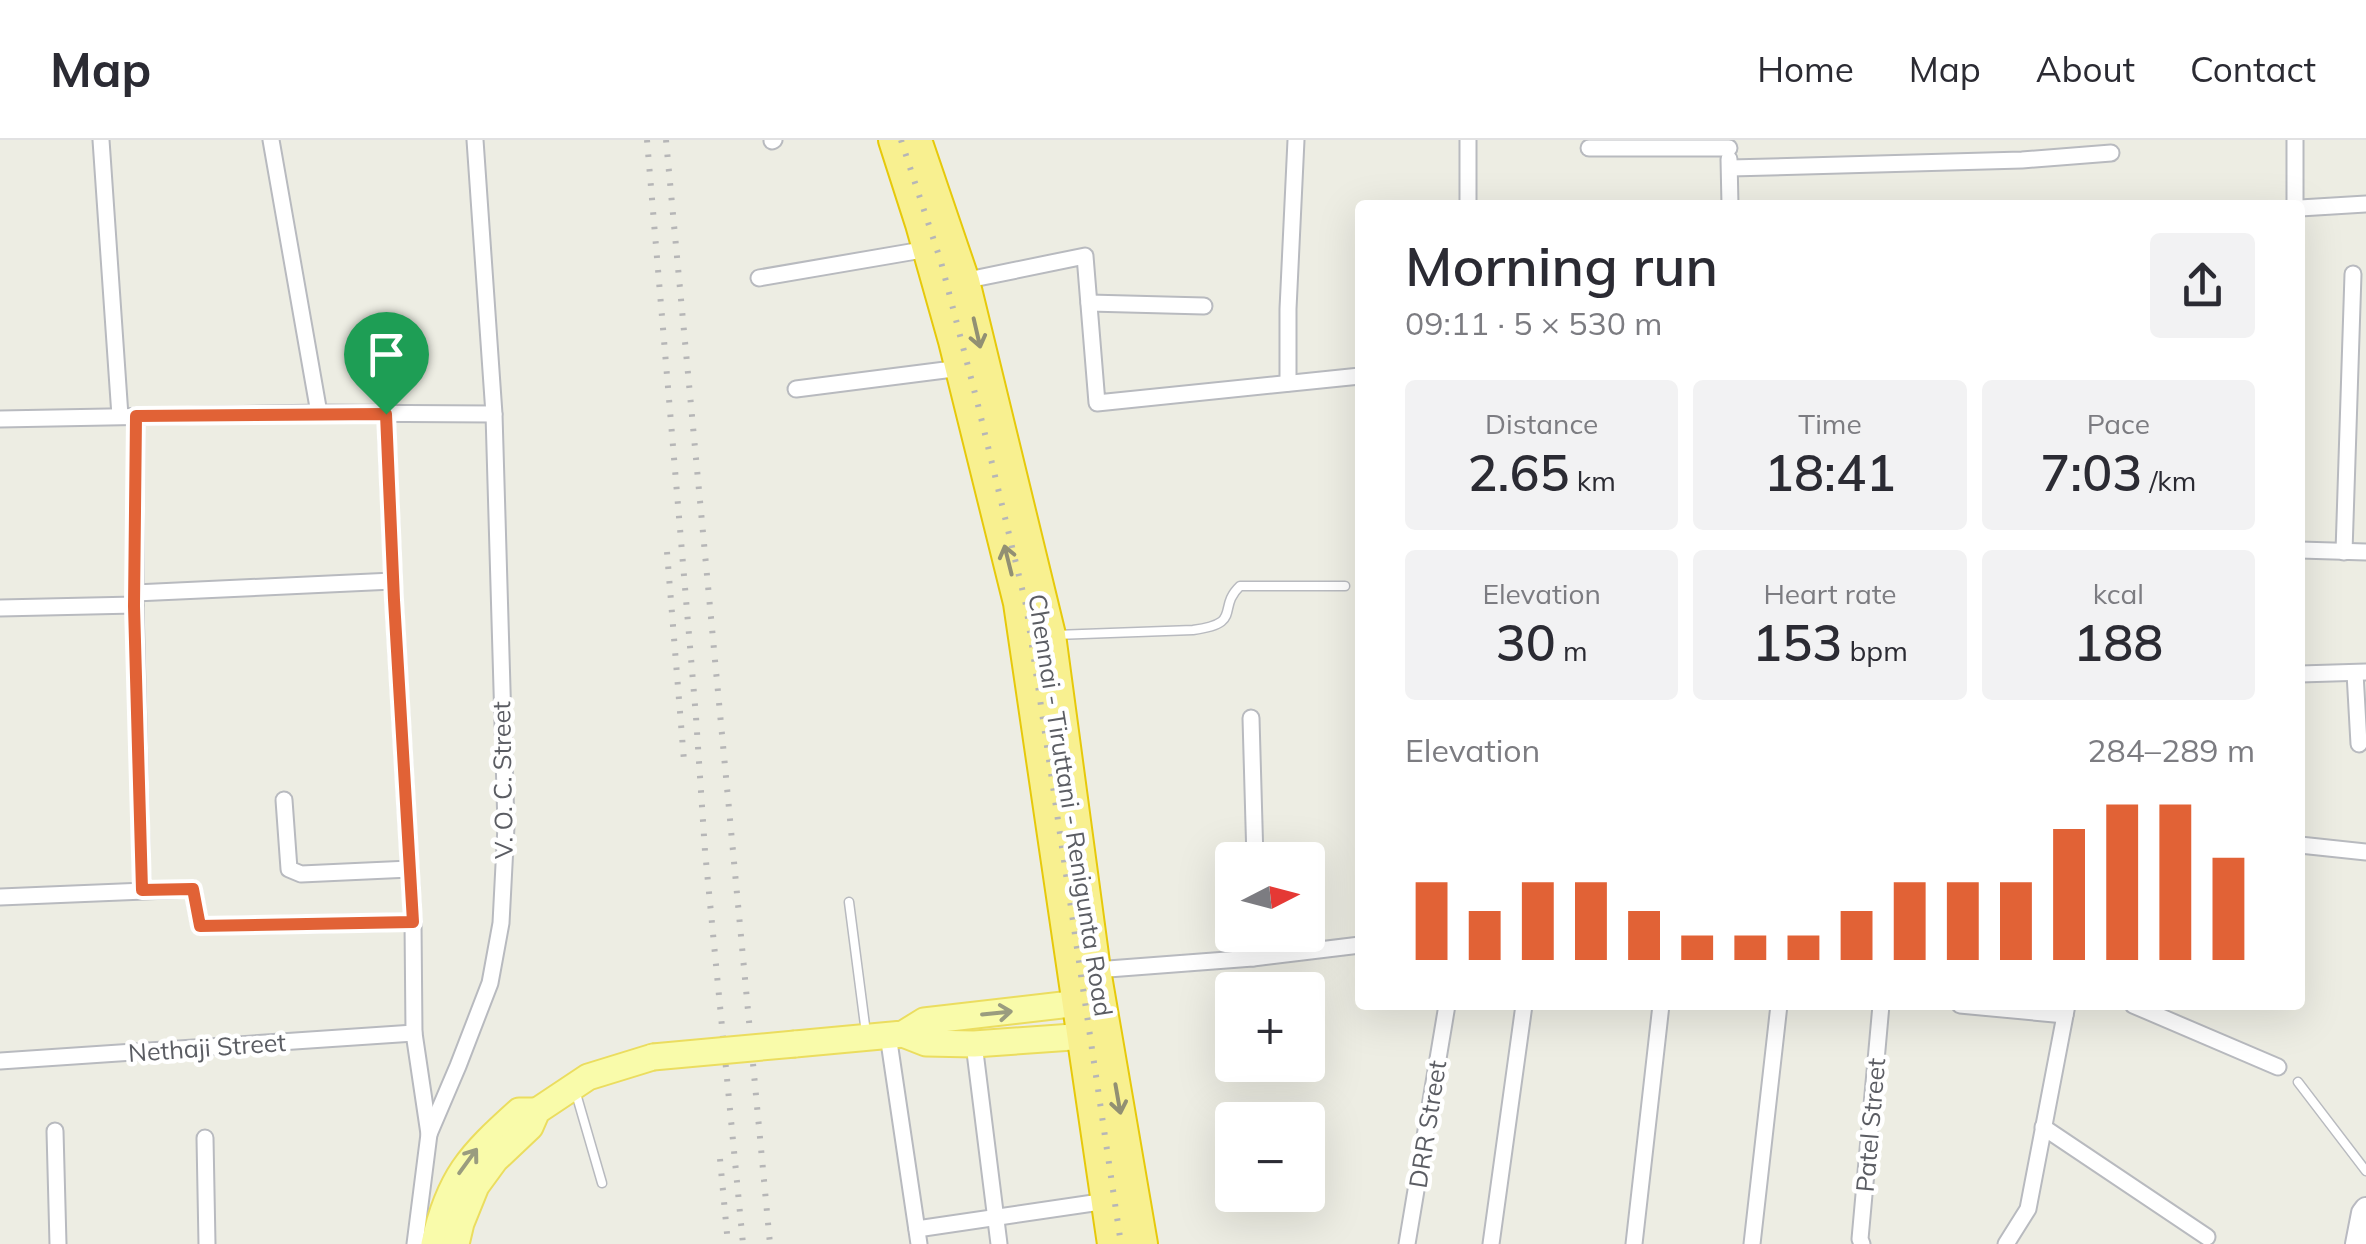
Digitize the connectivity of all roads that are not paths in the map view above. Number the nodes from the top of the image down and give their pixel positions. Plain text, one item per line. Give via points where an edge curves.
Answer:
1 (101, 140) edge
2 (271, 140) edge
3 (475, 140) edge
4 (894, 140) edge
5 (916, 140) edge
6 (1296, 140) edge
7 (1468, 140) edge
8 (2295, 140) edge
9 (1730, 144) edge
10 (1589, 148) dead end
11 (2111, 153) dead end
12 (1730, 168) junction
13 (1468, 200) edge
14 (1730, 200) edge
15 (2298, 200) edge
16 (2366, 204) edge
17 (2305, 206) edge
18 (928, 249) junction
19 (2354, 274) dead end
20 (759, 278) dead end
21 (951, 283) junction
22 (1089, 303) junction
23 (1204, 306) dead end
24 (960, 368) junction
25 (1355, 376) edge
26 (1288, 382) junction
27 (796, 388) dead end
28 (319, 413) junction
29 (386, 414) junction
30 (494, 414) junction
31 (128, 416) junction
32 (0, 420) edge
33 (2305, 550) edge
34 (2344, 552) junction
35 (2366, 552) edge
36 (393, 582) junction
37 (1344, 586) dead end
38 (134, 600) junction
39 (0, 608) edge
40 (1037, 635) junction
41 (2360, 672) edge
42 (2305, 674) edge
43 (1252, 718) dead end
44 (2359, 744) dead end
45 (284, 800) dead end
46 (1255, 842) edge
47 (2305, 846) edge
48 (2366, 852) edge
49 (410, 869) junction
50 (142, 890) junction
51 (0, 897) edge
52 (849, 902) dead end
53 (413, 922) junction
54 (1355, 946) edge
55 (1253, 952) edge
56 (1253, 958) junction
57 (1092, 991) junction
58 (1446, 1010) edge
59 (1523, 1010) edge
60 (1659, 1010) edge
61 (1778, 1010) edge
62 (1881, 1010) edge
63 (2066, 1010) edge
64 (2145, 1010) edge
65 (414, 1033) junction
66 (886, 1036) junction
67 (1094, 1036) junction
68 (974, 1044) junction
69 (0, 1061) edge
70 (2278, 1067) dead end
71 (2298, 1082) dead end
72 (574, 1086) junction
73 (538, 1110) junction
74 (2043, 1127) junction
75 (55, 1131) dead end
76 (429, 1134) junction
77 (205, 1138) dead end
78 (2366, 1171) edge
79 (602, 1183) dead end
80 (1108, 1201) junction
81 (2366, 1209) edge
82 (996, 1216) junction
83 (918, 1237) edge
84 (2207, 1237) dead end
85 (1127, 1238) edge
86 (58, 1244) edge
87 (207, 1244) edge
88 (415, 1244) edge
89 (434, 1244) edge
90 (456, 1244) edge
91 (1000, 1244) edge
92 (1408, 1244) edge
93 (1491, 1244) edge
94 (1634, 1244) edge
95 (1752, 1244) edge
96 (1862, 1244) edge
97 (2006, 1244) edge
98 (2356, 1244) edge

1 - 31 street
2 - 28 street
3 - 30 street, V. O. C. Street
4 - 18 highway, Chennai - Tiruttani - Renigunta Road
5 - 21 highway, Chennai - Tiruttani - Renigunta Road
6 - 26 street
7 - 13 street
8 - 15 street
9 - 10 street
9 - 12 street
11 - 12 street
12 - 14 street
16 - 17 street
18 - 20 street
18 - 21 highway, Chennai - Tiruttani - Renigunta Road
19 - 34 street
21 - 22 street via 1085,256
21 - 24 highway, Chennai - Tiruttani - Renigunta Road
21 -> 40 highway, Chennai - Tiruttani - Renigunta Road
22 - 23 street
22 - 26 street via 1098,402
24 - 27 street
40 -> 24 highway, Chennai - Tiruttani - Renigunta Road via 1018,603
25 - 26 street
28 - 29 street
28 - 31 street
29 - 30 street
29 - 36 street
30 - 76 street, V. O. C. Street via 506,826 500,923 490,984
31 - 32 street
31 - 38 street
33 - 34 street
34 - 35 street
36 - 38 street
36 - 49 street
37 - 40 lane via 1240,586 1216,627
38 - 39 street
38 - 50 street
40 - 57 highway, Chennai - Tiruttani - Renigunta Road
41 - 42 street
41 - 44 street
43 - 46 street
45 - 49 street via 289,869
47 - 48 street
49 - 53 street
50 - 51 street
50 - 53 street via 193,889 200,926
52 - 66 lane
53 - 65 street
54 - 56 street
55 - 56 street
56 - 57 street
66 -> 57 main road via 924,1021
57 - 67 highway, Chennai - Tiruttani - Renigunta Road
58 - 92 street, DRR Street
59 - 93 street
60 - 94 street
61 - 95 street
62 - 96 street, Patel Street
63 - 74 street
64 - 70 street
65 - 69 street, Nethaji Street
65 - 76 street
66 - 68 main road
66 - 72 main road, bridge via 653,1057
66 - 83 street
67 - 68 main road
67 - 80 highway, Chennai - Tiruttani - Renigunta Road
67 -> 85 highway, Chennai - Tiruttani - Renigunta Road
68 - 82 street
71 - 78 lane
72 - 73 main road
72 - 79 lane
89 -> 73 main road via 441,1212 478,1148 518,1111
73 - 90 main road via 476,1186
74 - 84 street
74 - 97 street via 2028,1209
75 - 86 street
76 - 88 street
77 - 87 street
80 - 82 street
80 - 85 highway, Chennai - Tiruttani - Renigunta Road
81 - 98 street
82 - 83 street
82 - 91 street

